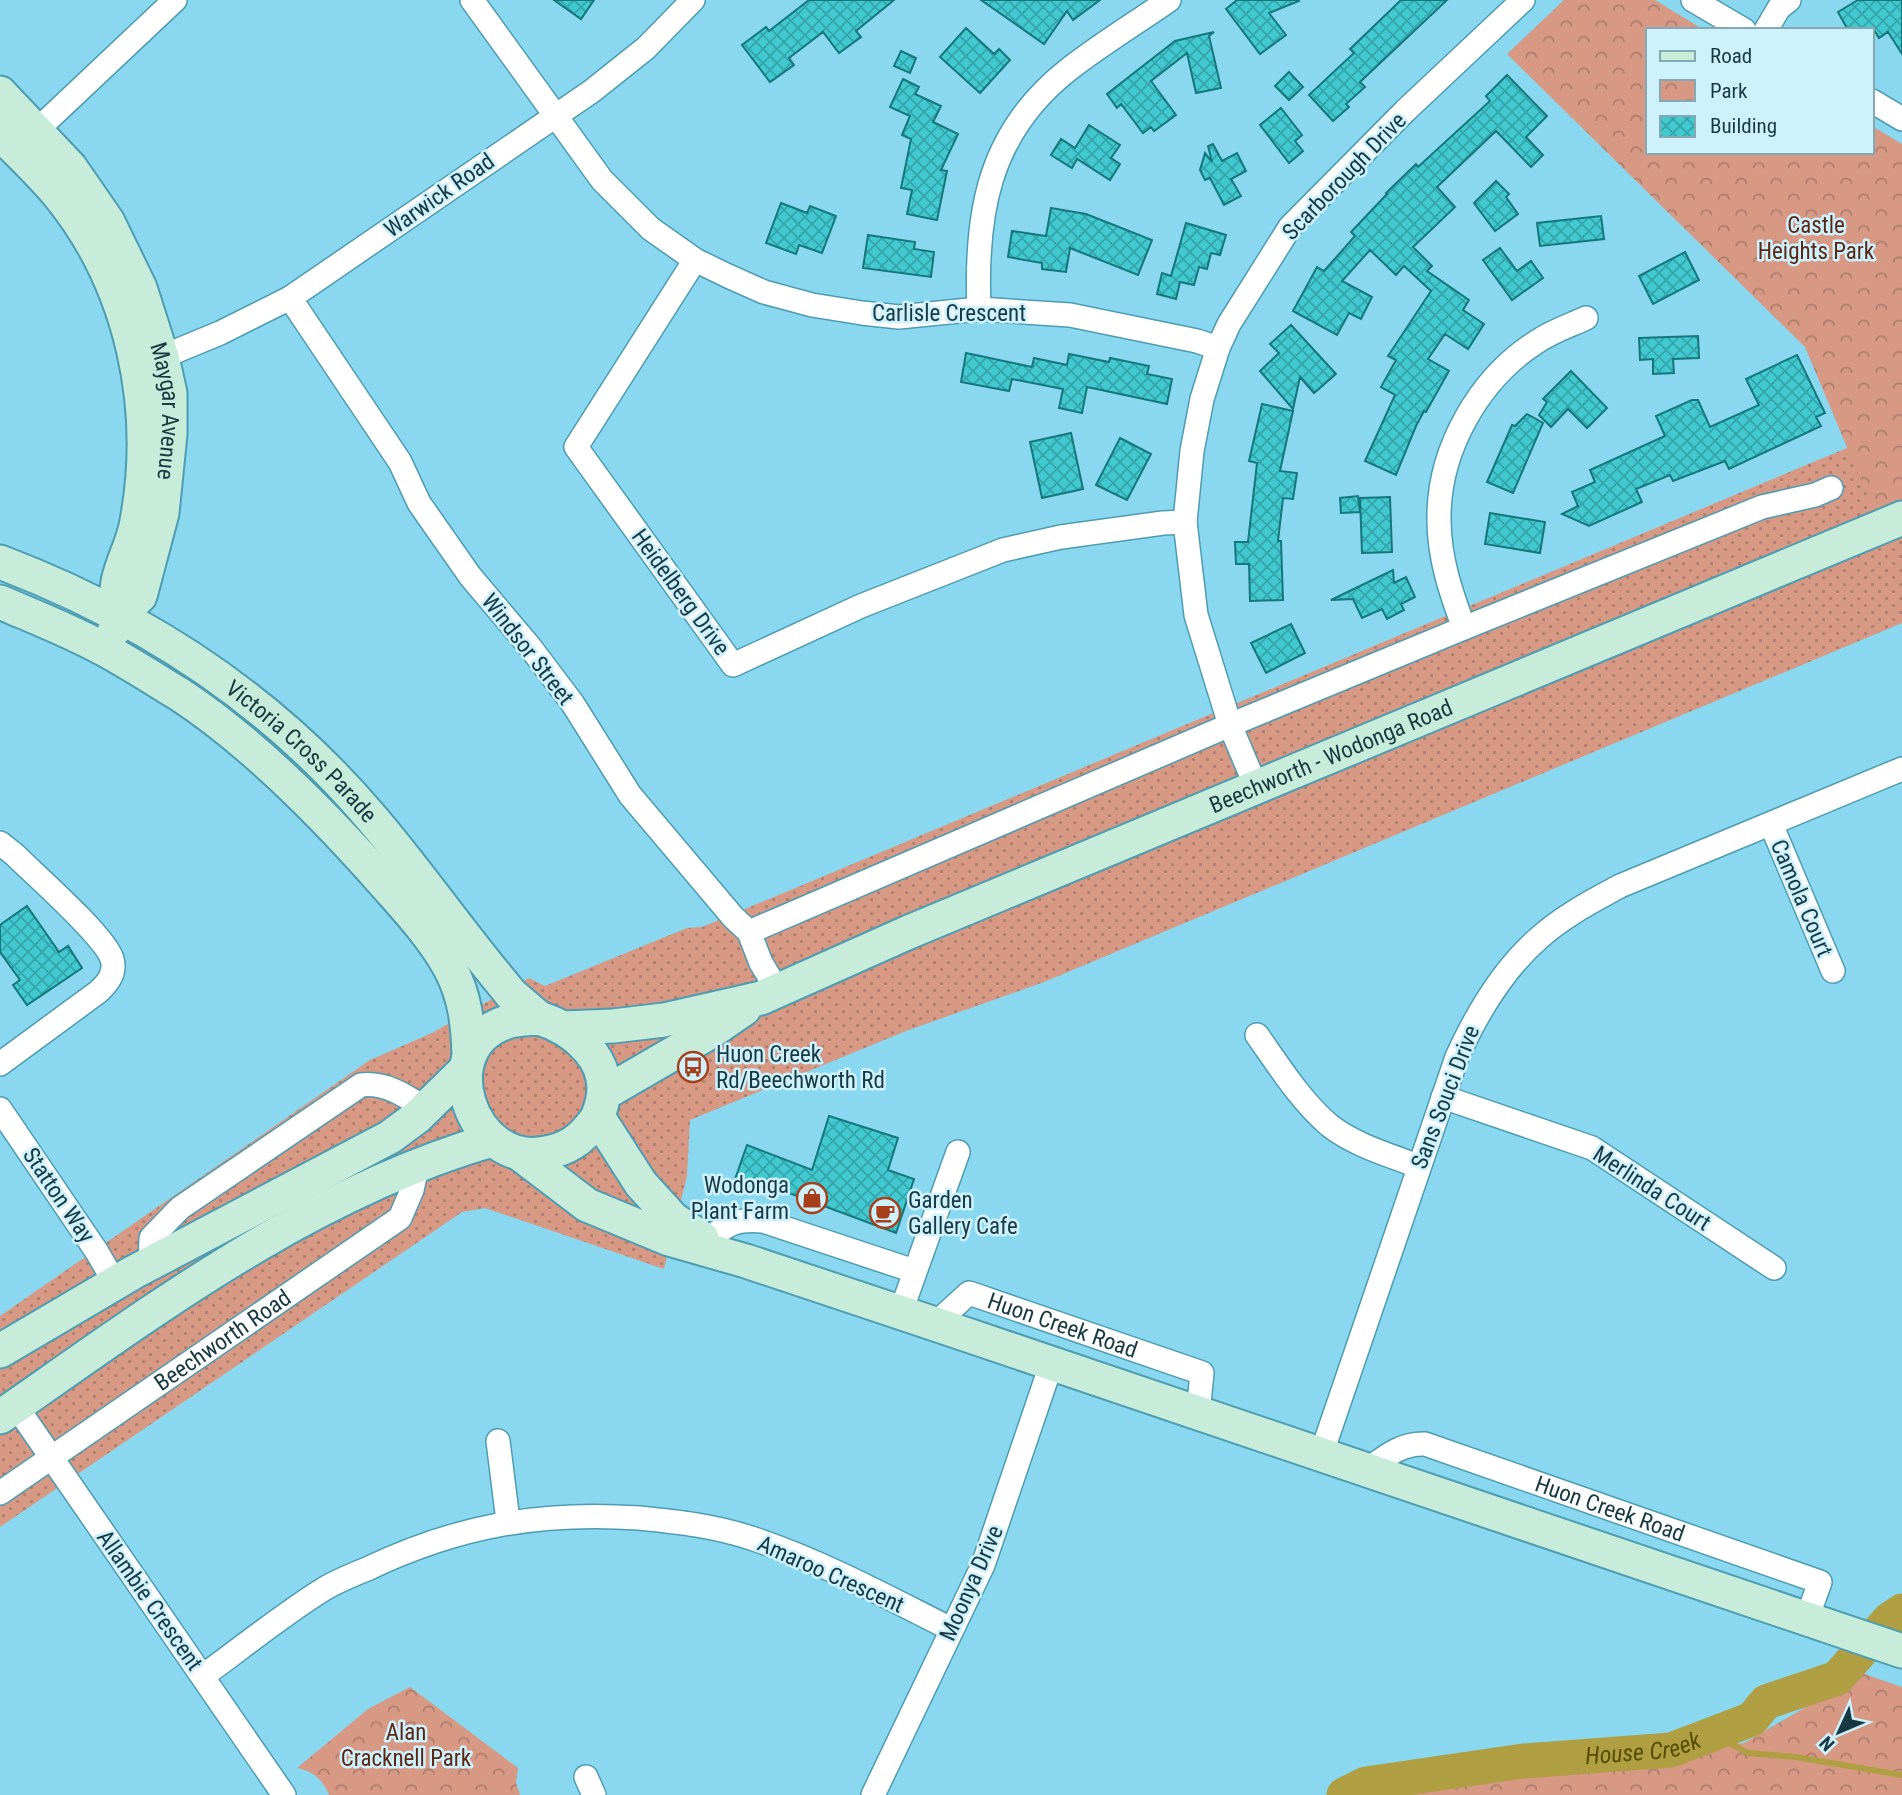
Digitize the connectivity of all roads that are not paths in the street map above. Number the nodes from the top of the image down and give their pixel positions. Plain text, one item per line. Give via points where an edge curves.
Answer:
1 (174, 0) edge
2 (472, 0) edge
3 (693, 0) edge
4 (1169, 0) edge
5 (1523, 0) edge
6 (1693, 0) edge
7 (1790, 0) edge
8 (1741, 28) edge
9 (1767, 28) edge
10 (0, 93) edge
11 (1874, 102) edge
12 (554, 116) junction
13 (1902, 118) edge
14 (36, 131) junction
15 (0, 133) edge
16 (695, 260) junction
17 (290, 298) junction
18 (979, 309) junction
19 (1586, 318) dead end
20 (1219, 348) junction
21 (149, 358) junction
22 (1831, 488) dead end
23 (1902, 518) edge
24 (1185, 522) junction
25 (0, 562) edge
26 (0, 602) edge
27 (118, 616) junction
28 (1464, 628) junction
29 (109, 652) junction
30 (1230, 725) junction
31 (1902, 769) edge
32 (1256, 789) junction
33 (1771, 824) junction
34 (0, 844) edge
35 (749, 932) junction
36 (1833, 971) dead end
37 (769, 994) junction
38 (552, 1023) junction
39 (1257, 1035) dead end
40 (467, 1062) junction
41 (0, 1064) edge
42 (1443, 1097) junction
43 (601, 1105) junction
44 (0, 1109) edge
45 (426, 1109) junction
46 (506, 1147) junction
47 (958, 1152) dead end
48 (1418, 1166) junction
49 (417, 1167) junction
50 (705, 1241) junction
51 (746, 1261) junction
52 (149, 1263) junction
53 (1774, 1268) dead end
54 (914, 1271) junction
55 (115, 1283) junction
56 (900, 1314) junction
57 (935, 1324) junction
58 (0, 1351) edge
59 (1051, 1365) junction
60 (5, 1405) edge
61 (1198, 1413) junction
62 (498, 1441) dead end
63 (1321, 1455) junction
64 (52, 1457) junction
65 (0, 1493) edge
66 (508, 1521) junction
67 (951, 1629) junction
68 (1895, 1648) edge
69 (203, 1676) junction
70 (284, 1795) edge
71 (873, 1795) edge

1 - 14 street
2 - 12 street, Carlisle Crescent
3 - 12 street, Warwick Road via 619,72
4 - 18 street via 1068,70 1021,119 997,163 984,201
5 - 20 street, Scarborough Drive via 1290,227 1243,300
6 - 8 street
7 - 9 street
10 - 14 main road, Maygar Avenue
11 - 13 street
12 - 16 street, Carlisle Crescent via 624,204
12 - 17 street, Warwick Road
14 - 21 main road, Maygar Avenue via 70,167 108,222 140,288
15 - 21 main road, Maygar Avenue via 58,194 82,227 107,271 127,324
16 - 18 street, Carlisle Crescent via 764,292 812,305 898,317
16 - 24 street, Heidelberg Drive via 576,447 733,665 861,606 1003,550 1061,537
17 - 21 street, Warwick Road via 220,333
17 - 35 street, Windsor Street via 470,576 573,704 630,795
18 - 20 street, Carlisle Crescent via 1070,314
19 - 28 street via 1538,340 1514,360 1490,383 1453,443 1439,496 1438,522 1445,573
20 - 24 street, Scarborough Drive via 1202,399
21 - 27 main road, Maygar Avenue via 137,522 118,582
22 - 28 street via 1762,508
23 - 32 main road, Beechworth - Wodonga Road
24 - 30 street, Scarborough Drive via 1196,615
25 - 27 main road, Victoria Cross Parade
26 - 29 main road, Victoria Cross Parade
27 - 29 main road, Maygar Avenue
27 - 38 main road, Victoria Cross Parade via 214,673 289,733 369,814 511,994
28 - 30 street
29 - 40 main road, Victoria Cross Parade via 229,730 357,853 425,931 449,967 465,1003
30 - 32 street, Scarborough Drive
30 - 35 street
31 - 33 street, Sans Souci Drive
32 - 37 main road, Beechworth - Wodonga Road
33 - 36 street, Camola Court
33 - 42 street, Sans Souci Drive via 1620,886 1538,938 1478,1013
34 - 41 street via 99,937 113,961 107,984
35 - 37 street, Windsor Street
37 - 38 main road, Beechworth - Wodonga Road via 664,1020 613,1027
37 - 43 main road, Beechworth - Wodonga Road
38 - 40 main road via 508,1021 479,1040
38 - 43 main road via 581,1040 594,1055 602,1073
39 - 48 street via 1306,1102 1331,1126 1357,1142
40 - 45 main road
40 - 46 main road via 468,1095 476,1120
42 - 48 street, Sans Souci Drive
42 - 53 street, Merlinda Court via 1592,1148
43 - 46 main road via 584,1135 566,1148 540,1154
43 - 50 main road, Huon Creek Road via 641,1184 673,1220
44 - 55 street, Statton Way
45 - 52 main road via 368,1150
45 - 52 street via 396,1091 361,1085 180,1208 151,1238
46 - 49 main road via 448,1152
46 - 51 main road, Huon Creek Road via 587,1205 670,1240
47 - 54 street
48 - 63 street, Sans Souci Drive
49 - 60 main road via 348,1194 211,1271
49 - 64 street, Beechworth Road via 400,1218
50 - 51 main road, Huon Creek Road
50 - 54 street via 728,1224 745,1219 763,1221
51 - 56 main road, Huon Creek Road
52 - 55 main road
54 - 56 street
55 - 58 main road
56 - 57 main road, Huon Creek Road
57 - 59 main road, Huon Creek Road
57 - 61 street, Huon Creek Road via 969,1293 1202,1373
59 - 61 main road, Huon Creek Road
59 - 67 street, Moonya Drive via 983,1565
60 - 64 street, Allambie Crescent
61 - 63 main road, Huon Creek Road
62 - 66 street
63 - 68 main road, Huon Creek Road
64 - 65 street, Beechworth Road
64 - 69 street, Allambie Crescent
66 - 67 street, Amaroo Crescent via 587,1516 695,1523 810,1559
66 - 69 street, Amaroo Crescent via 427,1542 324,1588
67 - 71 street, Moonya Drive
69 - 70 street, Allambie Crescent

